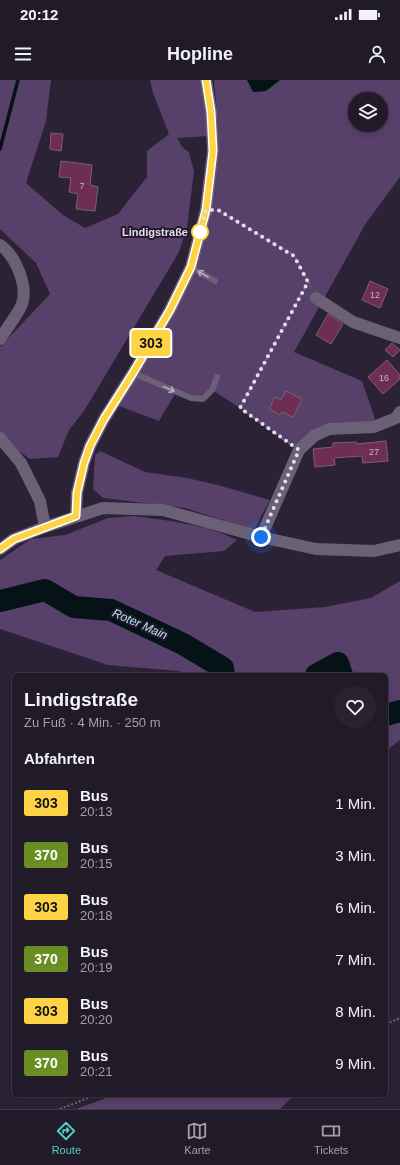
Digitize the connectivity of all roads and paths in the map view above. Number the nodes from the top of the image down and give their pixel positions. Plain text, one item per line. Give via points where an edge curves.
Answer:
1 (206, 80) edge
2 (206, 210) junction
3 (0, 245) edge
4 (191, 267) junction
5 (215, 281) dead end
6 (308, 282) junction
7 (316, 298) joint
8 (400, 338) edge
9 (0, 339) edge
10 (133, 373) junction
11 (217, 377) dead end
12 (400, 412) edge
13 (0, 438) edge
14 (299, 450) junction
15 (76, 516) junction
16 (45, 527) junction
17 (261, 537) junction
18 (400, 545) edge
19 (0, 549) edge
20 (400, 1018) edge
21 (388, 1023) edge
22 (91, 1097) edge
23 (60, 1109) edge

1 - 2 street via 213,151
2 - 4 street
2 - 6 path via 218,210 294,256
3 - 9 street via 18,268 24,286 22,305
5 -> 4 lane
4 - 10 street via 170,310
6 - 7 path
6 - 14 path via 240,408
7 - 8 street via 353,322
10 -> 11 lane via 191,398 204,399 212,390
10 - 15 street via 90,446 77,493
12 - 14 street via 396,418 374,426 329,429 314,436
13 - 16 street via 21,463 40,501
14 - 17 street
15 - 16 street
15 - 17 street via 103,508 163,510
16 - 19 street via 14,539
17 - 18 street via 316,549 374,551
20 - 21 path
22 - 23 path

